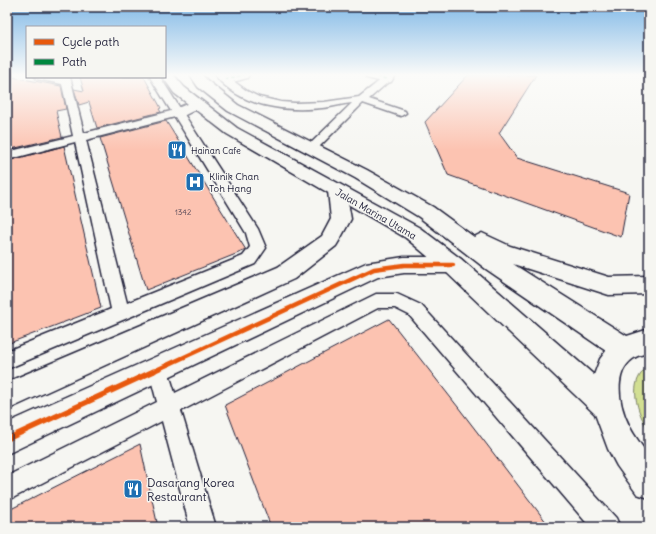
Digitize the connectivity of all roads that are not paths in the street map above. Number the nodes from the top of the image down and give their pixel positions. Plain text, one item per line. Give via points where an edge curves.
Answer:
1 (70, 100) edge
2 (170, 100) edge
3 (191, 100) edge
4 (223, 100) edge
5 (256, 100) edge
6 (361, 100) junction
7 (196, 104) junction
8 (178, 113) junction
9 (401, 113) dead end
10 (79, 138) junction
11 (311, 148) junction
12 (7, 156) edge
13 (337, 191) junction
14 (426, 212) junction
15 (453, 265) junction
16 (649, 285) edge
17 (122, 313) junction
18 (637, 345) edge
19 (7, 360) edge
20 (158, 368) junction
21 (7, 396) edge
22 (606, 405) junction
23 (169, 406) junction
24 (7, 439) edge
25 (649, 482) edge
26 (7, 489) edge
27 (203, 527) edge
28 (607, 527) edge

1 - 10 lane
2 - 8 lane
3 - 7 main road, Jalan Marina Utama
4 - 11 main road via 233,108
5 - 6 lane via 274,105 299,107
6 - 9 lane
6 - 11 lane
7 - 8 main road
7 - 13 main road, Jalan Marina Utama via 232,131
8 - 10 lane
8 - 17 lane via 253,233 258,248 250,260
10 - 12 lane
10 - 17 lane
11 - 14 main road
13 - 15 main road, Jalan Marina Utama via 413,233
13 - 21 main road via 341,219 328,242 286,273
14 - 16 main road via 502,252 561,272 609,286
14 - 18 main road via 494,263
15 - 20 main road via 404,265 374,269
15 - 22 main road, Jalan Marina Utama
17 - 19 lane
18 - 22 main road via 611,362 605,381
20 - 23 lane
20 - 24 main road
22 - 25 main road via 619,439
23 - 26 lane
23 - 27 lane
23 - 28 lane via 376,301 397,301 415,310

